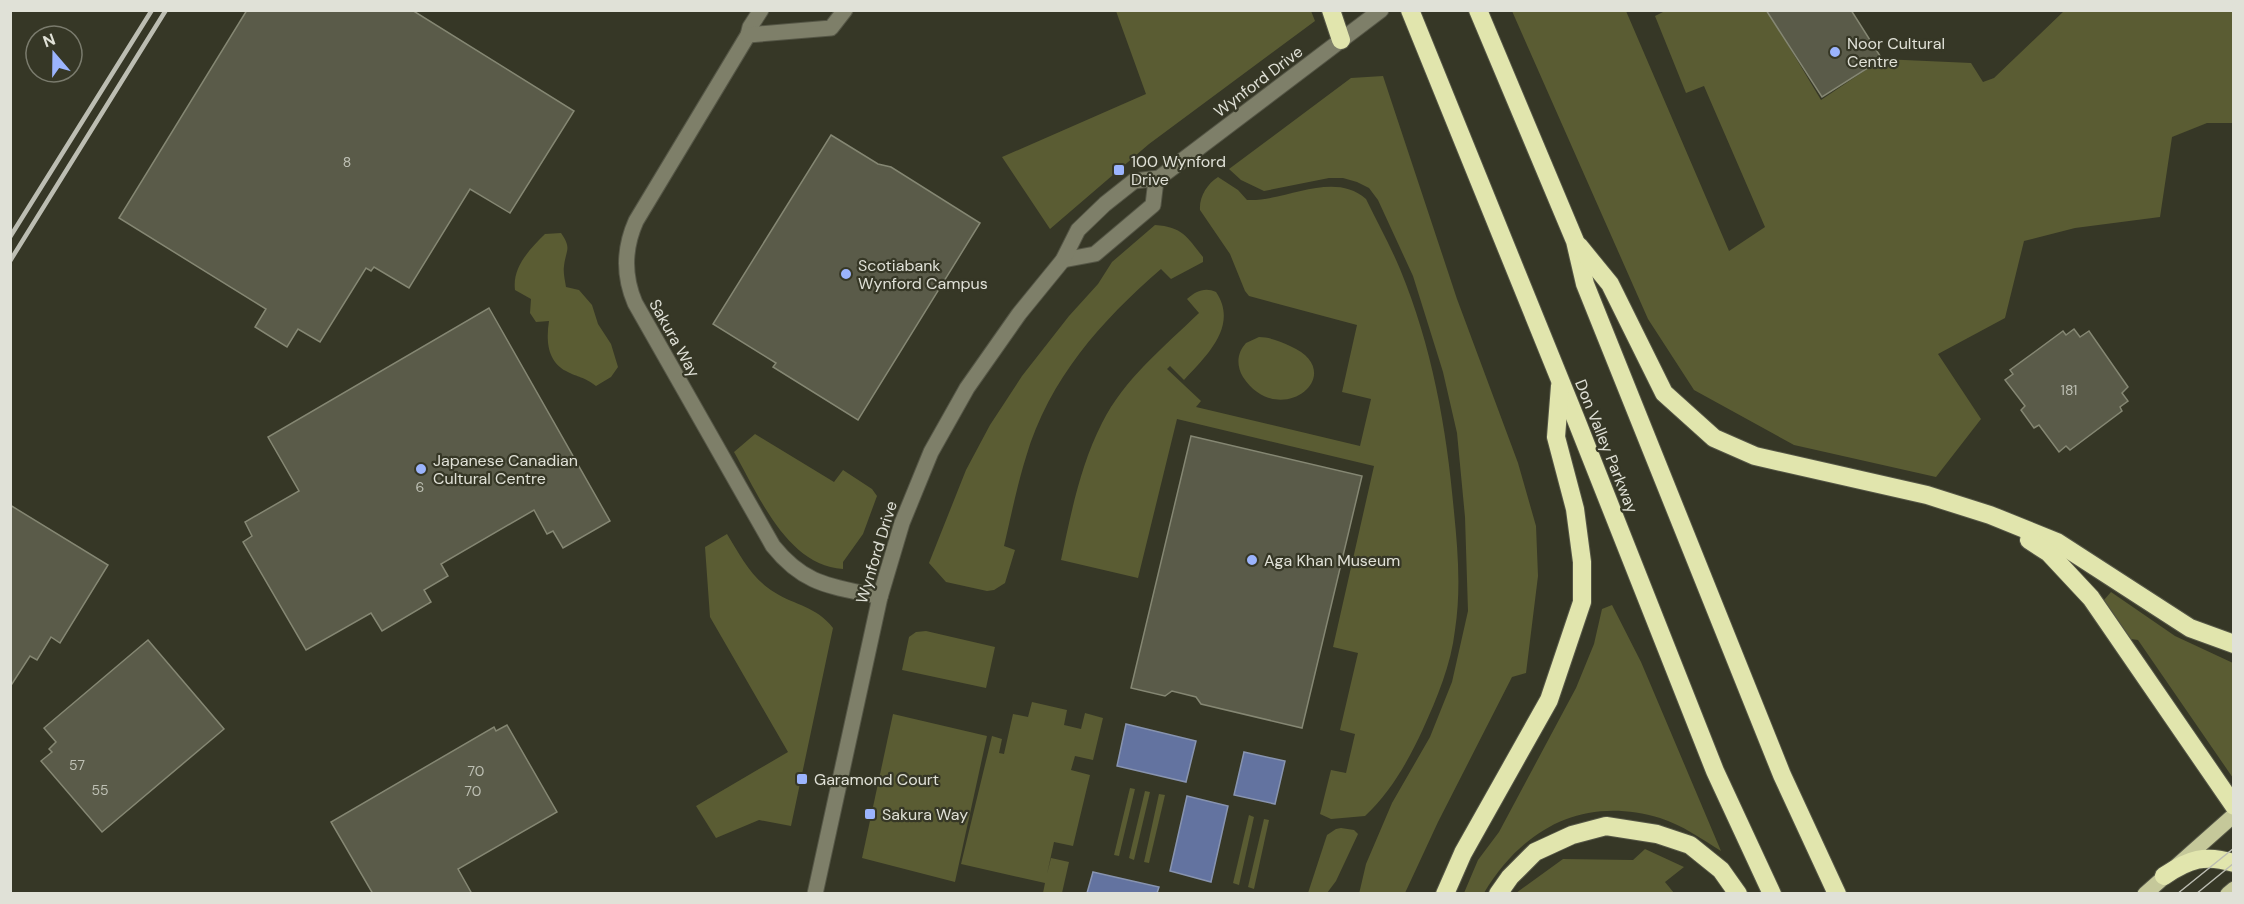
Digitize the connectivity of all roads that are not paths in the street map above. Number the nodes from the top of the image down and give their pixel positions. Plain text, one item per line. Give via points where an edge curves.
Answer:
1 (761, 10) edge
2 (845, 10) edge
3 (1331, 10) edge
4 (1381, 10) edge
5 (1410, 10) edge
6 (1478, 10) edge
7 (748, 35) junction
8 (1341, 40) junction
9 (1156, 180) junction
10 (1575, 241) junction
11 (1063, 260) junction
12 (1560, 382) junction
13 (1990, 515) junction
14 (880, 597) junction
15 (2234, 644) edge
16 (2234, 806) edge
17 (2234, 815) edge
18 (2234, 863) edge
19 (2164, 876) junction
20 (2234, 889) edge
21 (815, 894) edge
22 (1445, 894) edge
23 (1498, 894) edge
24 (1738, 894) edge
25 (1772, 894) edge
26 (1837, 894) edge
27 (2145, 894) edge
28 (2228, 894) edge

1 - 7 street, Sakura Way
2 - 7 street via 831,28
3 - 8 highway
4 - 8 street, Wynford Drive
5 - 12 highway, Don Valley Parkway
6 - 10 highway
7 - 14 street, Sakura Way via 636,221 627,249 627,278 635,303 781,557 819,583
8 - 9 street, Wynford Drive
9 - 11 street, Wynford Drive via 1134,181 1105,204 1078,230
9 - 11 street via 1152,205 1095,254
10 - 13 highway via 1610,284 1664,393 1714,438 1755,456 1927,495
10 - 26 highway via 1585,284 1698,566 1782,775
11 - 14 street, Wynford Drive via 967,388 931,452 902,522
12 - 22 highway via 1556,437 1575,509 1582,562 1582,602 1549,700 1463,853
12 - 25 highway, Don Valley Parkway via 1715,771
13 - 15 highway via 2057,542 2190,628
13 - 16 highway via 2049,553 2091,598
14 - 21 street, Wynford Drive
17 - 19 main road
18 - 19 highway via 2200,858 2181,864
19 - 27 main road
20 - 28 main road
23 - 24 highway via 1535,852 1572,835 1606,826 1657,834 1690,845 1721,870

